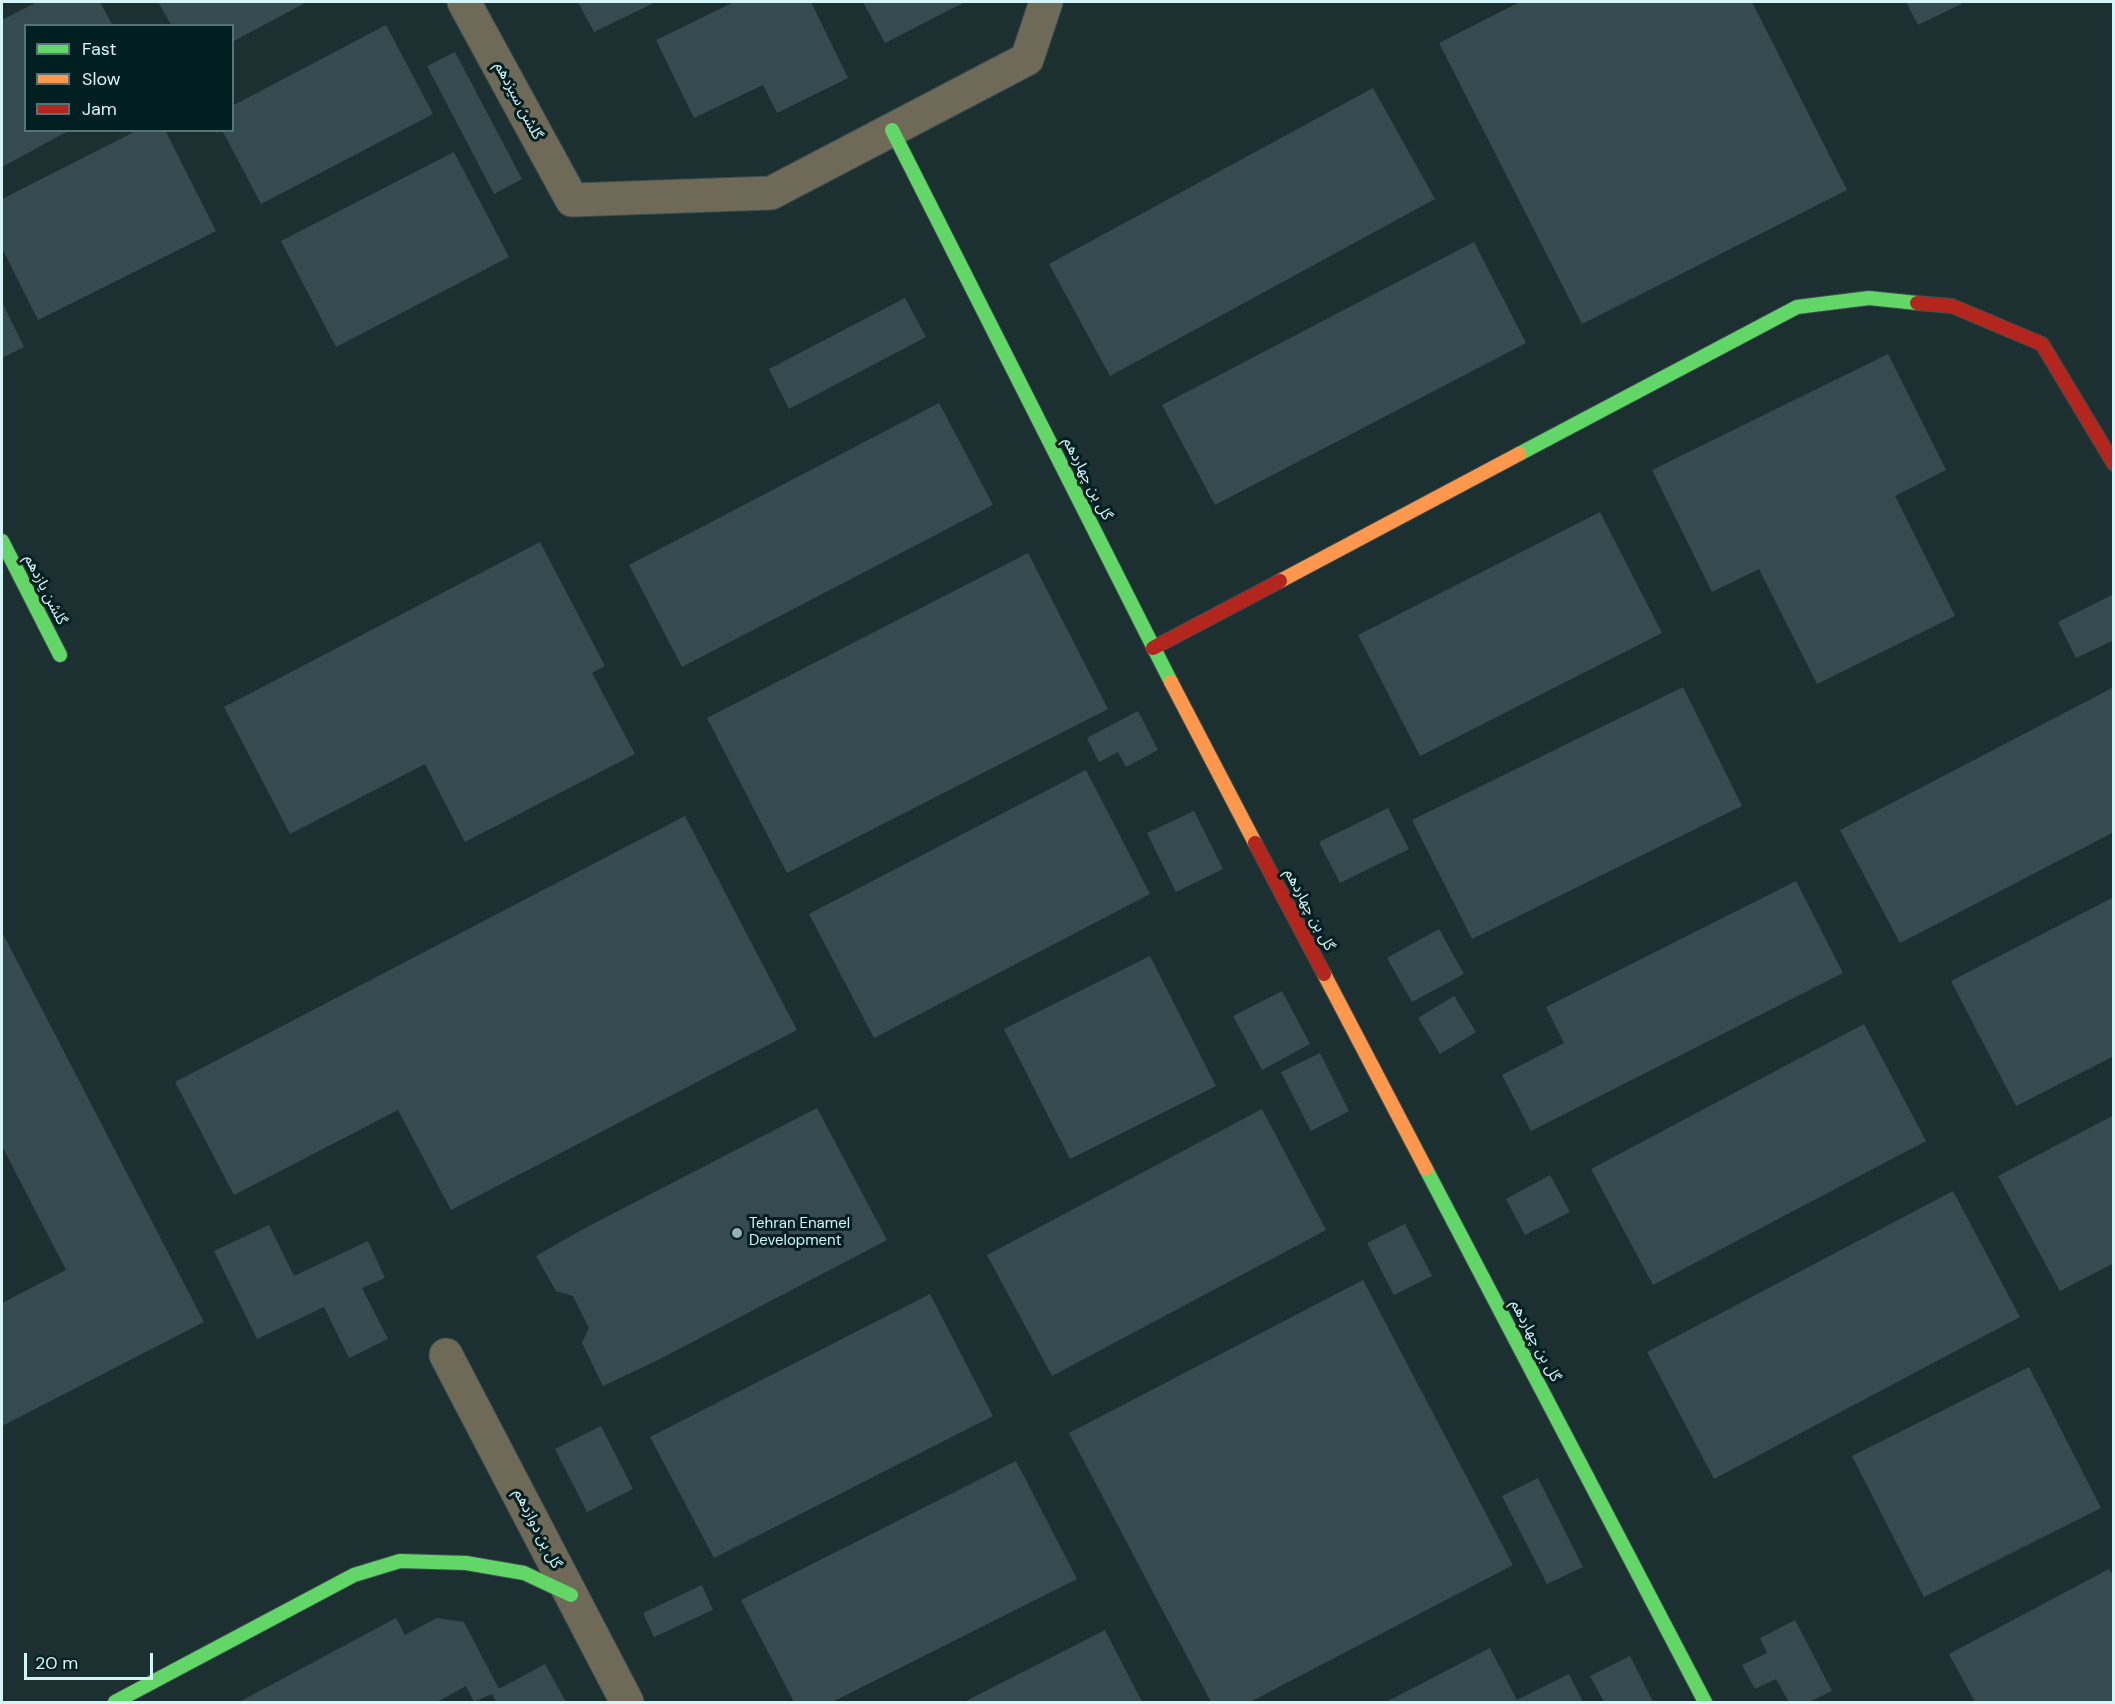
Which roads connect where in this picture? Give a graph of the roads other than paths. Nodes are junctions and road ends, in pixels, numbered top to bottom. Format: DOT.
graph roads {
  1 [pos="464,2"];
  2 [pos="1046,2"];
  3 [pos="892,130"];
  4 [pos="2114,464"];
  5 [pos="2,541"];
  6 [pos="1153,648"];
  7 [pos="60,655"];
  8 [pos="446,1355"];
  9 [pos="571,1595"];
  10 [pos="115,1702"];
  11 [pos="627,1702"];
  12 [pos="1705,1702"];
  1 -- 3 [label="street, گلشن سیزدهم"];
  2 -- 3 [label="street"];
  3 -- 6 [label="street, گل بن چهاردهم"];
  4 -- 6 [label="street"];
  5 -- 7 [label="street, گلشن یازدهم"];
  6 -- 12 [label="street, گل بن چهاردهم"];
  8 -- 9 [label="street, گل بن دوازدهم"];
  9 -- 10 [label="street"];
  9 -- 11 [label="street, گل بن دوازدهم"];
}
